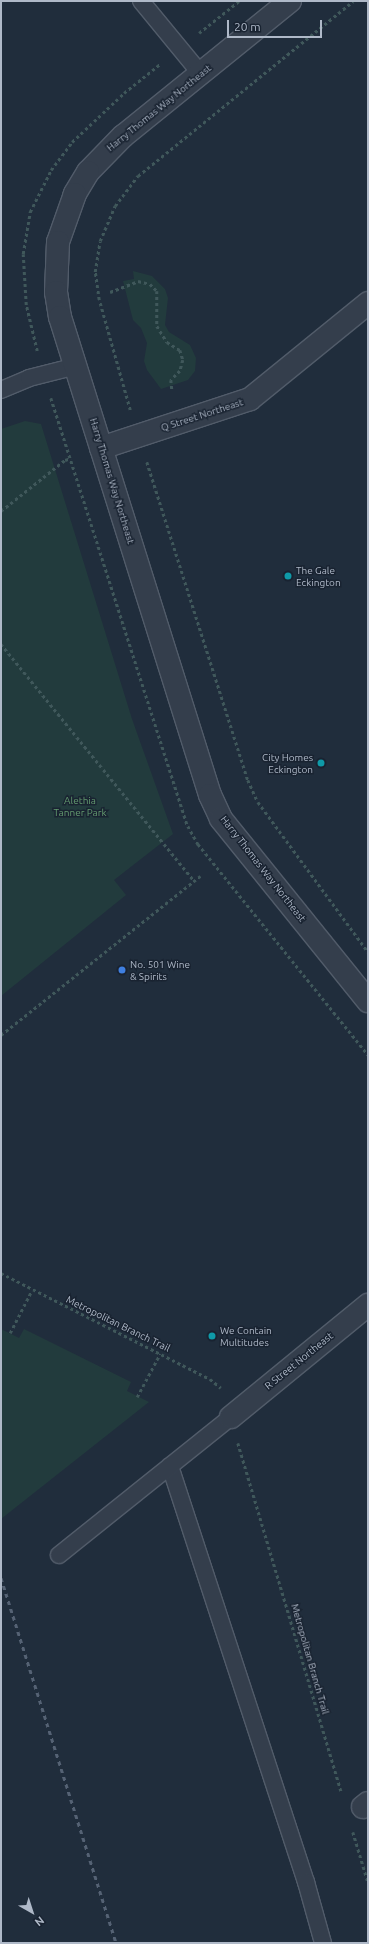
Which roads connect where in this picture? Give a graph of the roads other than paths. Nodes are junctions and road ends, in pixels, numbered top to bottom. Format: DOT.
graph roads {
  1 [pos="141,1"];
  2 [pos="290,1"];
  3 [pos="201,74"];
  4 [pos="368,303"];
  5 [pos="76,366"];
  6 [pos="1,390"];
  7 [pos="101,448"];
  8 [pos="368,1001"];
  9 [pos="368,1305"];
  10 [pos="231,1418"];
  11 [pos="170,1466"];
  12 [pos="59,1555"];
  13 [pos="323,1943"];
  1 -- 3 [label="lane"];
  2 -- 3 [label="street, Harry Thomas Way Northeast"];
  3 -- 5 [label="street, Harry Thomas Way Northeast"];
  4 -- 7 [label="street, Q Street Northeast"];
  5 -- 6 [label="lane"];
  5 -- 7 [label="street, Harry Thomas Way Northeast"];
  7 -- 8 [label="street, Harry Thomas Way Northeast"];
  9 -- 10 [label="street, R Street Northeast"];
  10 -- 11 [label="lane"];
  11 -- 12 [label="lane"];
  11 -- 13 [label="lane"];
}
